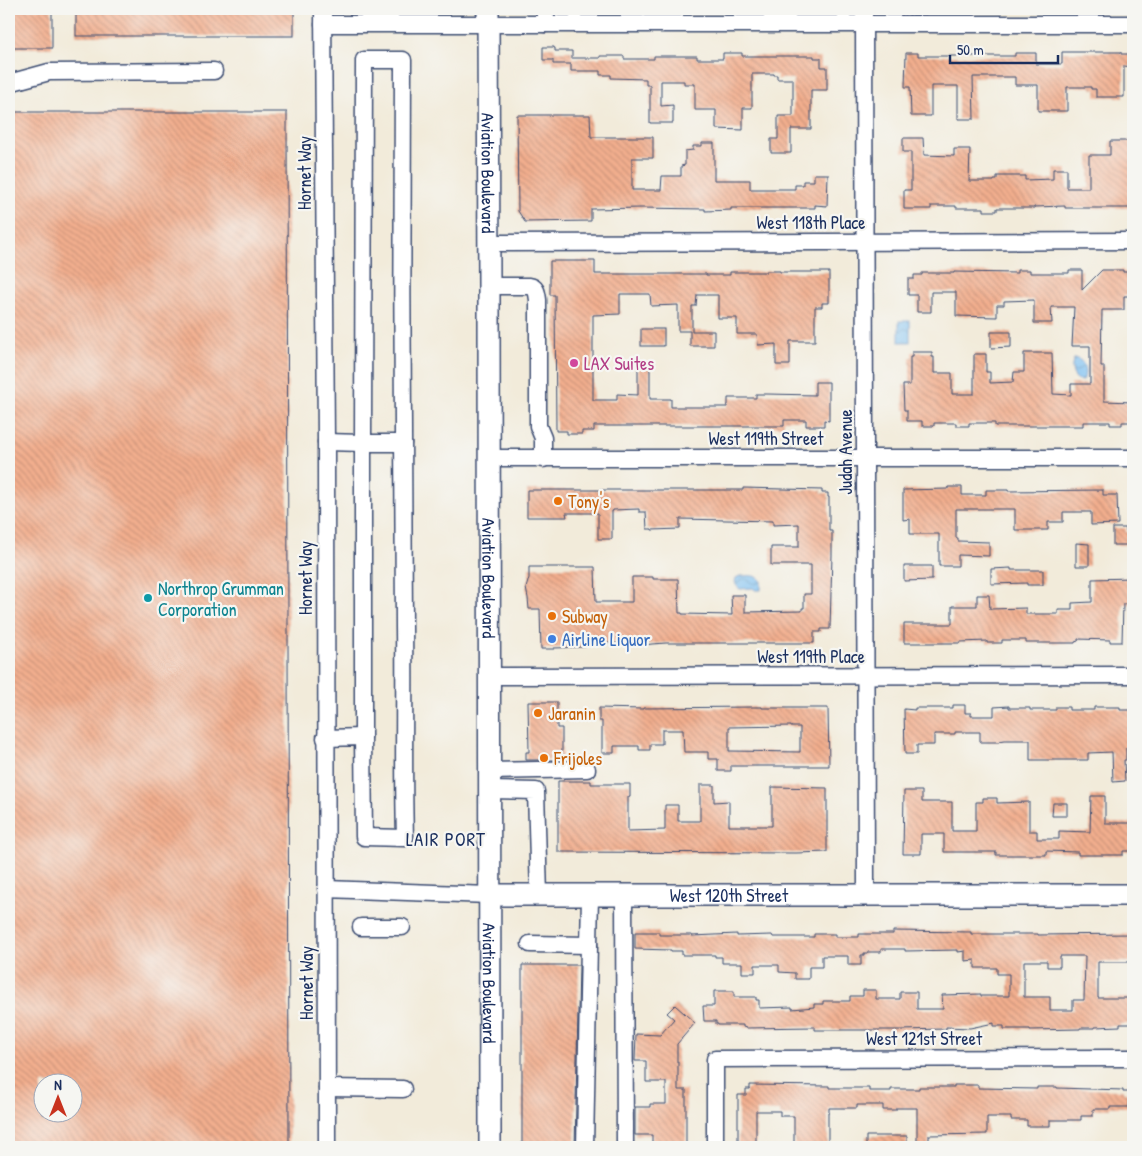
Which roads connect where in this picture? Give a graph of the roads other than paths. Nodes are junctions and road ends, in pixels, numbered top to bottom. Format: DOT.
graph roads {
  1 [pos="488,16"];
  2 [pos="545,16"];
  3 [pos="864,16"];
  4 [pos="323,17"];
  5 [pos="1133,24"];
  6 [pos="214,72"];
  7 [pos="9,83"];
  8 [pos="1133,241"];
  9 [pos="864,242"];
  10 [pos="489,243"];
  11 [pos="490,286"];
  12 [pos="326,442"];
  13 [pos="403,442"];
  14 [pos="363,443"];
  15 [pos="489,458"];
  16 [pos="865,458"];
  17 [pos="1133,458"];
  18 [pos="543,459"];
  19 [pos="1133,675"];
  20 [pos="489,676"];
  21 [pos="866,676"];
  22 [pos="325,738"];
  23 [pos="363,738"];
  24 [pos="587,769"];
  25 [pos="490,780"];
  26 [pos="326,889"];
  27 [pos="490,895"];
  28 [pos="590,895"];
  29 [pos="624,895"];
  30 [pos="866,895"];
  31 [pos="1133,895"];
  32 [pos="539,896"];
  33 [pos="361,926"];
  34 [pos="402,926"];
  35 [pos="530,944"];
  36 [pos="589,945"];
  37 [pos="1133,1058"];
  38 [pos="326,1088"];
  39 [pos="403,1089"];
  40 [pos="327,1147"];
  41 [pos="490,1147"];
  42 [pos="585,1147"];
  43 [pos="624,1147"];
  44 [pos="715,1147"];
  1 -- 2 [label="street"];
  1 -- 4 [label="street"];
  1 -- 10 [label="main road, Aviation Boulevard"];
  2 -- 3 [label="street"];
  3 -- 5 [label="street"];
  3 -- 9 [label="street, Judah Avenue"];
  4 -- 12 [label="street, Hornet Way"];
  6 -- 7 [label="street"];
  8 -- 9 [label="street, West 118th Place"];
  9 -- 10 [label="street, West 118th Place"];
  9 -- 16 [label="street, Judah Avenue"];
  10 -- 11 [label="main road, Aviation Boulevard"];
  11 -- 15 [label="main road, Aviation Boulevard"];
  11 -- 18 [label="street"];
  12 -- 14 [label="street"];
  12 -- 22 [label="street, Hornet Way"];
  13 -- 14 [label="street"];
  13 -- 14 [label="street"];
  13 -- 23 [label="street"];
  14 -- 23 [label="street"];
  15 -- 18 [label="street, West 119th Street"];
  15 -- 20 [label="main road, Aviation Boulevard"];
  16 -- 17 [label="street, West 119th Street"];
  16 -- 18 [label="street, West 119th Street"];
  16 -- 21 [label="street, Judah Avenue"];
  19 -- 21 [label="street, West 119th Place"];
  20 -- 21 [label="street, West 119th Place"];
  20 -- 25 [label="main road, Aviation Boulevard"];
  21 -- 30 [label="street, Judah Avenue"];
  22 -- 23 [label="street"];
  22 -- 26 [label="street, Hornet Way"];
  24 -- 25 [label="street"];
  25 -- 27 [label="main road, Aviation Boulevard"];
  25 -- 32 [label="street"];
  26 -- 27 [label="street, West 120th Street"];
  26 -- 38 [label="street, Hornet Way"];
  27 -- 32 [label="main road, West 120th Street"];
  27 -- 41 [label="main road, Aviation Boulevard"];
  28 -- 29 [label="main road, West 120th Street"];
  28 -- 32 [label="main road, West 120th Street"];
  28 -- 36 [label="street"];
  29 -- 30 [label="main road, West 120th Street"];
  29 -- 43 [label="street"];
  30 -- 31 [label="main road, West 120th Street"];
  33 -- 34 [label="street"];
  35 -- 36 [label="street"];
  36 -- 42 [label="street"];
  37 -- 44 [label="street, West 121st Street"];
  38 -- 39 [label="street"];
  38 -- 40 [label="street, Hornet Way"];
}
